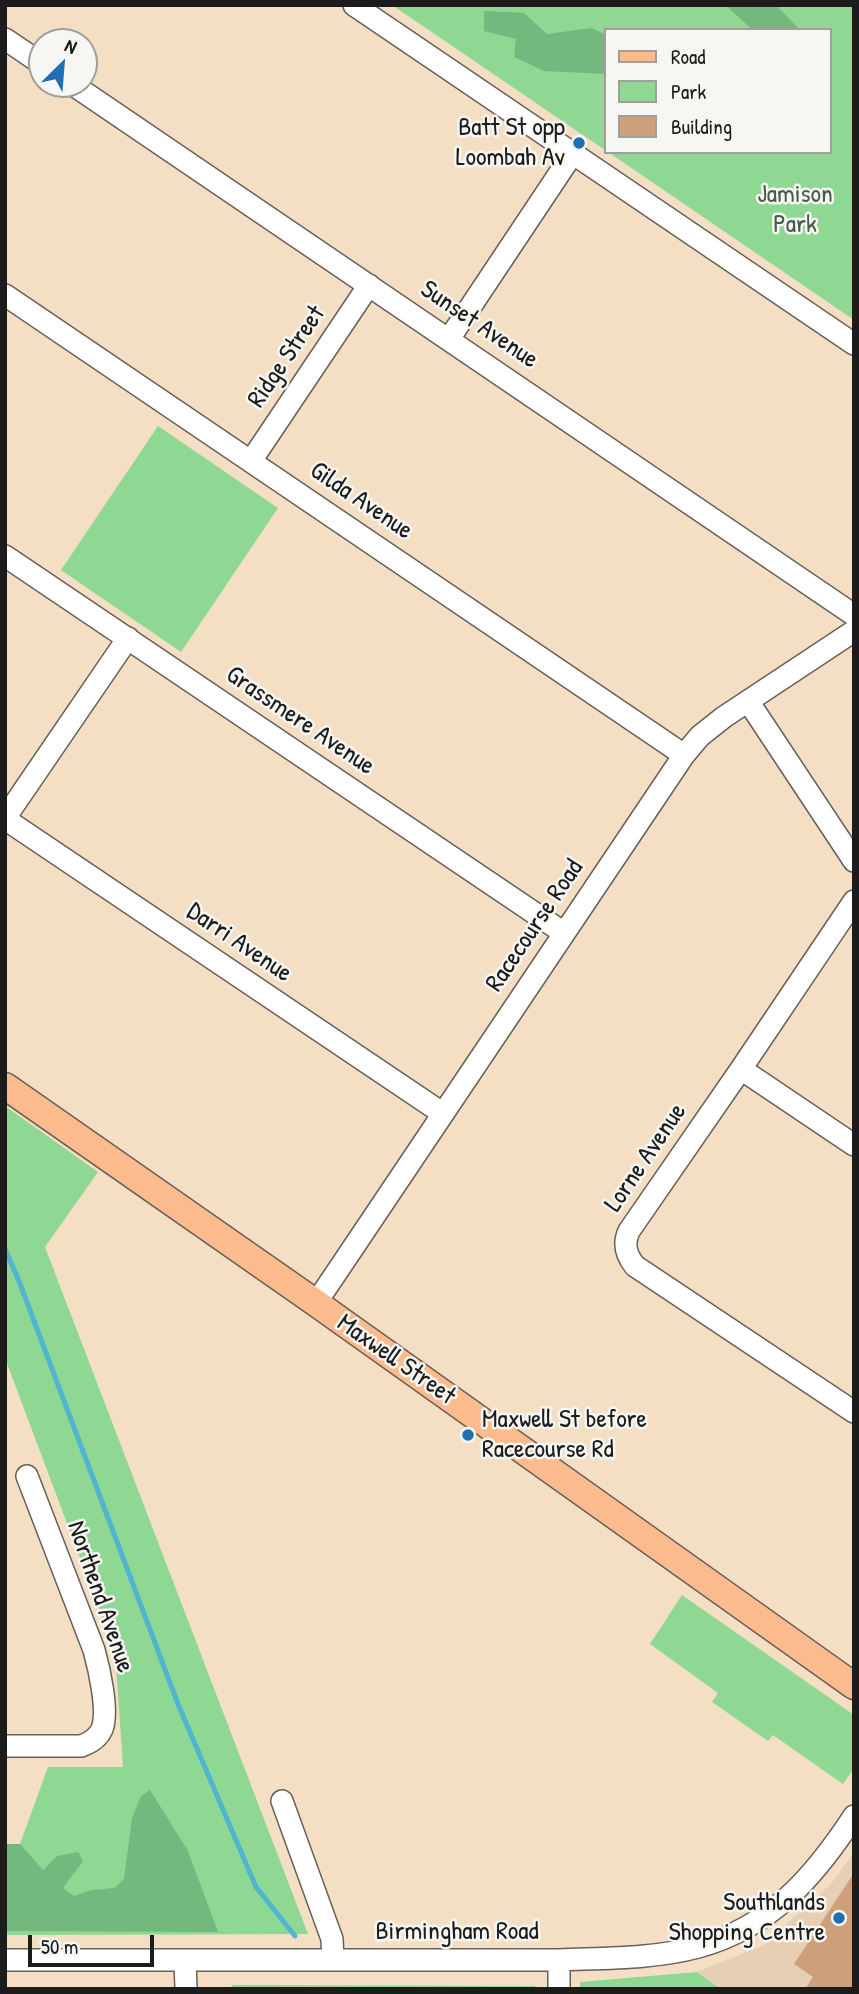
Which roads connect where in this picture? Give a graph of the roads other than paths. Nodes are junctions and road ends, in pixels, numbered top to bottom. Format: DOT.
graph roads {
  1 [pos="354,5"];
  2 [pos="5,39"];
  3 [pos="28,55"];
  4 [pos="93,98"];
  5 [pos="573,153"];
  6 [pos="369,285"];
  7 [pos="5,295"];
  8 [pos="449,339"];
  9 [pos="854,344"];
  10 [pos="251,461"];
  11 [pos="5,556"];
  12 [pos="854,615"];
  13 [pos="854,631"];
  14 [pos="128,638"];
  15 [pos="748,701"];
  16 [pos="684,755"];
  17 [pos="5,819"];
  18 [pos="854,861"];
  19 [pos="854,901"];
  20 [pos="564,933"];
  21 [pos="741,1069"];
  22 [pos="5,1086"];
  23 [pos="442,1113"];
  24 [pos="854,1145"];
  25 [pos="316,1303"];
  26 [pos="854,1412"];
  27 [pos="27,1475"];
  28 [pos="854,1686"];
  29 [pos="5,1746"];
  30 [pos="282,1801"];
  31 [pos="854,1816"];
  32 [pos="5,1960"];
  33 [pos="185,1960"];
  34 [pos="333,1960"];
  35 [pos="559,1960"];
  36 [pos="186,1989"];
  37 [pos="559,1989"];
  1 -- 5 [label="street"];
  2 -- 3 [label="street"];
  4 -- 6 [label="street, Sunset Avenue"];
  5 -- 8 [label="street"];
  5 -- 9 [label="street"];
  6 -- 8 [label="street, Sunset Avenue"];
  6 -- 10 [label="street, Ridge Street"];
  7 -- 10 [label="street, Gilda Avenue"];
  8 -- 12 [label="street, Sunset Avenue"];
  10 -- 16 [label="street, Gilda Avenue"];
  11 -- 14 [label="street, Grassmere Avenue"];
  13 -- 15 [label="street, Racecourse Road"];
  14 -- 17 [label="street"];
  14 -- 20 [label="street, Grassmere Avenue"];
  15 -- 16 [label="street, Racecourse Road"];
  15 -- 18 [label="street"];
  16 -- 20 [label="street, Racecourse Road"];
  17 -- 23 [label="street, Darri Avenue"];
  19 -- 21 [label="street, Lorne Avenue"];
  20 -- 23 [label="street, Racecourse Road"];
  21 -- 24 [label="street"];
  21 -- 26 [label="street, Lorne Avenue"];
  22 -- 25 [label="main road, Maxwell Street"];
  23 -- 25 [label="street, Racecourse Road"];
  25 -- 28 [label="main road, Maxwell Street"];
  27 -- 29 [label="street, Northend Avenue"];
  30 -- 34 [label="street"];
  31 -- 35 [label="street, Birmingham Road"];
  32 -- 33 [label="street, Birmingham Road"];
  33 -- 34 [label="street, Birmingham Road"];
  33 -- 36 [label="street"];
  34 -- 35 [label="street, Birmingham Road"];
  35 -- 37 [label="street"];
}
